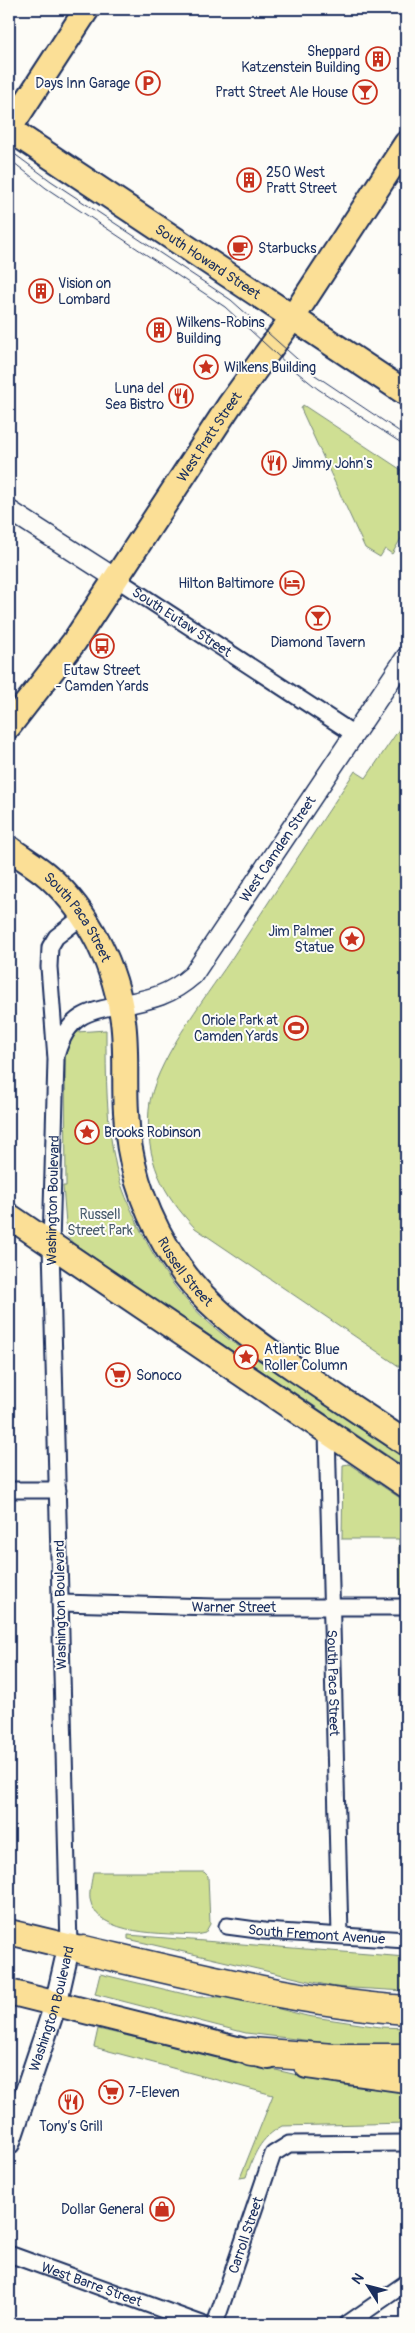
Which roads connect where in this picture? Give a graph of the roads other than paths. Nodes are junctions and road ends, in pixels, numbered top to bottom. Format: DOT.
graph roads {
  1 [pos="87,9"];
  2 [pos="9,129"];
  3 [pos="406,144"];
  4 [pos="293,317"];
  5 [pos="406,393"];
  6 [pos="9,510"];
  7 [pos="115,578"];
  8 [pos="406,657"];
  9 [pos="9,726"];
  10 [pos="354,734"];
  11 [pos="9,848"];
  12 [pos="83,916"];
  13 [pos="121,1005"];
  14 [pos="56,1059"];
  15 [pos="9,1216"];
  16 [pos="51,1246"];
  17 [pos="327,1432"];
  18 [pos="406,1443"];
  19 [pos="406,1485"];
  20 [pos="9,1490"];
  21 [pos="58,1490"];
  22 [pos="60,1603"];
  23 [pos="331,1606"];
  24 [pos="406,1607"];
  25 [pos="227,1926"];
  26 [pos="9,1932"];
  27 [pos="340,1935"];
  28 [pos="406,1940"];
  29 [pos="77,1948"];
  30 [pos="9,1992"];
  31 [pos="56,2003"];
  32 [pos="406,2010"];
  33 [pos="251,2052"];
  34 [pos="406,2058"];
  35 [pos="406,2080"];
  36 [pos="9,2143"];
  37 [pos="406,2143"];
  38 [pos="9,2254"];
  39 [pos="406,2283"];
  40 [pos="202,2324"];
  41 [pos="214,2324"];
  42 [pos="347,2324"];
  1 -- 2 [label="main road"];
  2 -- 4 [label="main road, South Howard Street"];
  3 -- 4 [label="main road, West Pratt Street"];
  4 -- 5 [label="main road, South Howard Street"];
  4 -- 7 [label="main road, West Pratt Street"];
  6 -- 7 [label="street, South Eutaw Street"];
  7 -- 9 [label="main road, West Pratt Street"];
  7 -- 10 [label="street, South Eutaw Street"];
  8 -- 10 [label="street, West Camden Street"];
  10 -- 13 [label="street, West Camden Street"];
  11 -- 12 [label="main road, South Paca Street"];
  12 -- 13 [label="main road, South Paca Street"];
  12 -- 14 [label="street, Washington Boulevard"];
  13 -- 14 [label="street, Washington Boulevard"];
  13 -- 18 [label="main road, Russell Street"];
  14 -- 16 [label="street, Washington Boulevard"];
  15 -- 16 [label="main road"];
  16 -- 17 [label="main road"];
  16 -- 21 [label="street, Washington Boulevard"];
  17 -- 19 [label="main road"];
  17 -- 23 [label="street, South Paca Street"];
  20 -- 21 [label="street"];
  21 -- 22 [label="street, Washington Boulevard"];
  22 -- 23 [label="street, Warner Street"];
  22 -- 29 [label="street, Washington Boulevard"];
  23 -- 24 [label="street, Warner Street"];
  23 -- 27 [label="street, South Paca Street"];
  25 -- 27 [label="street, South Fremont Avenue"];
  26 -- 29 [label="main road"];
  27 -- 28 [label="street, South Fremont Avenue"];
  29 -- 31 [label="main road, Washington Boulevard"];
  29 -- 32 [label="highway"];
  30 -- 31 [label="main road"];
  31 -- 33 [label="main road"];
  31 -- 36 [label="main road, Washington Boulevard"];
  33 -- 34 [label="highway"];
  33 -- 35 [label="main road"];
  37 -- 41 [label="street, Carroll Street"];
  38 -- 40 [label="street, West Barre Street"];
  39 -- 42 [label="street"];
}
